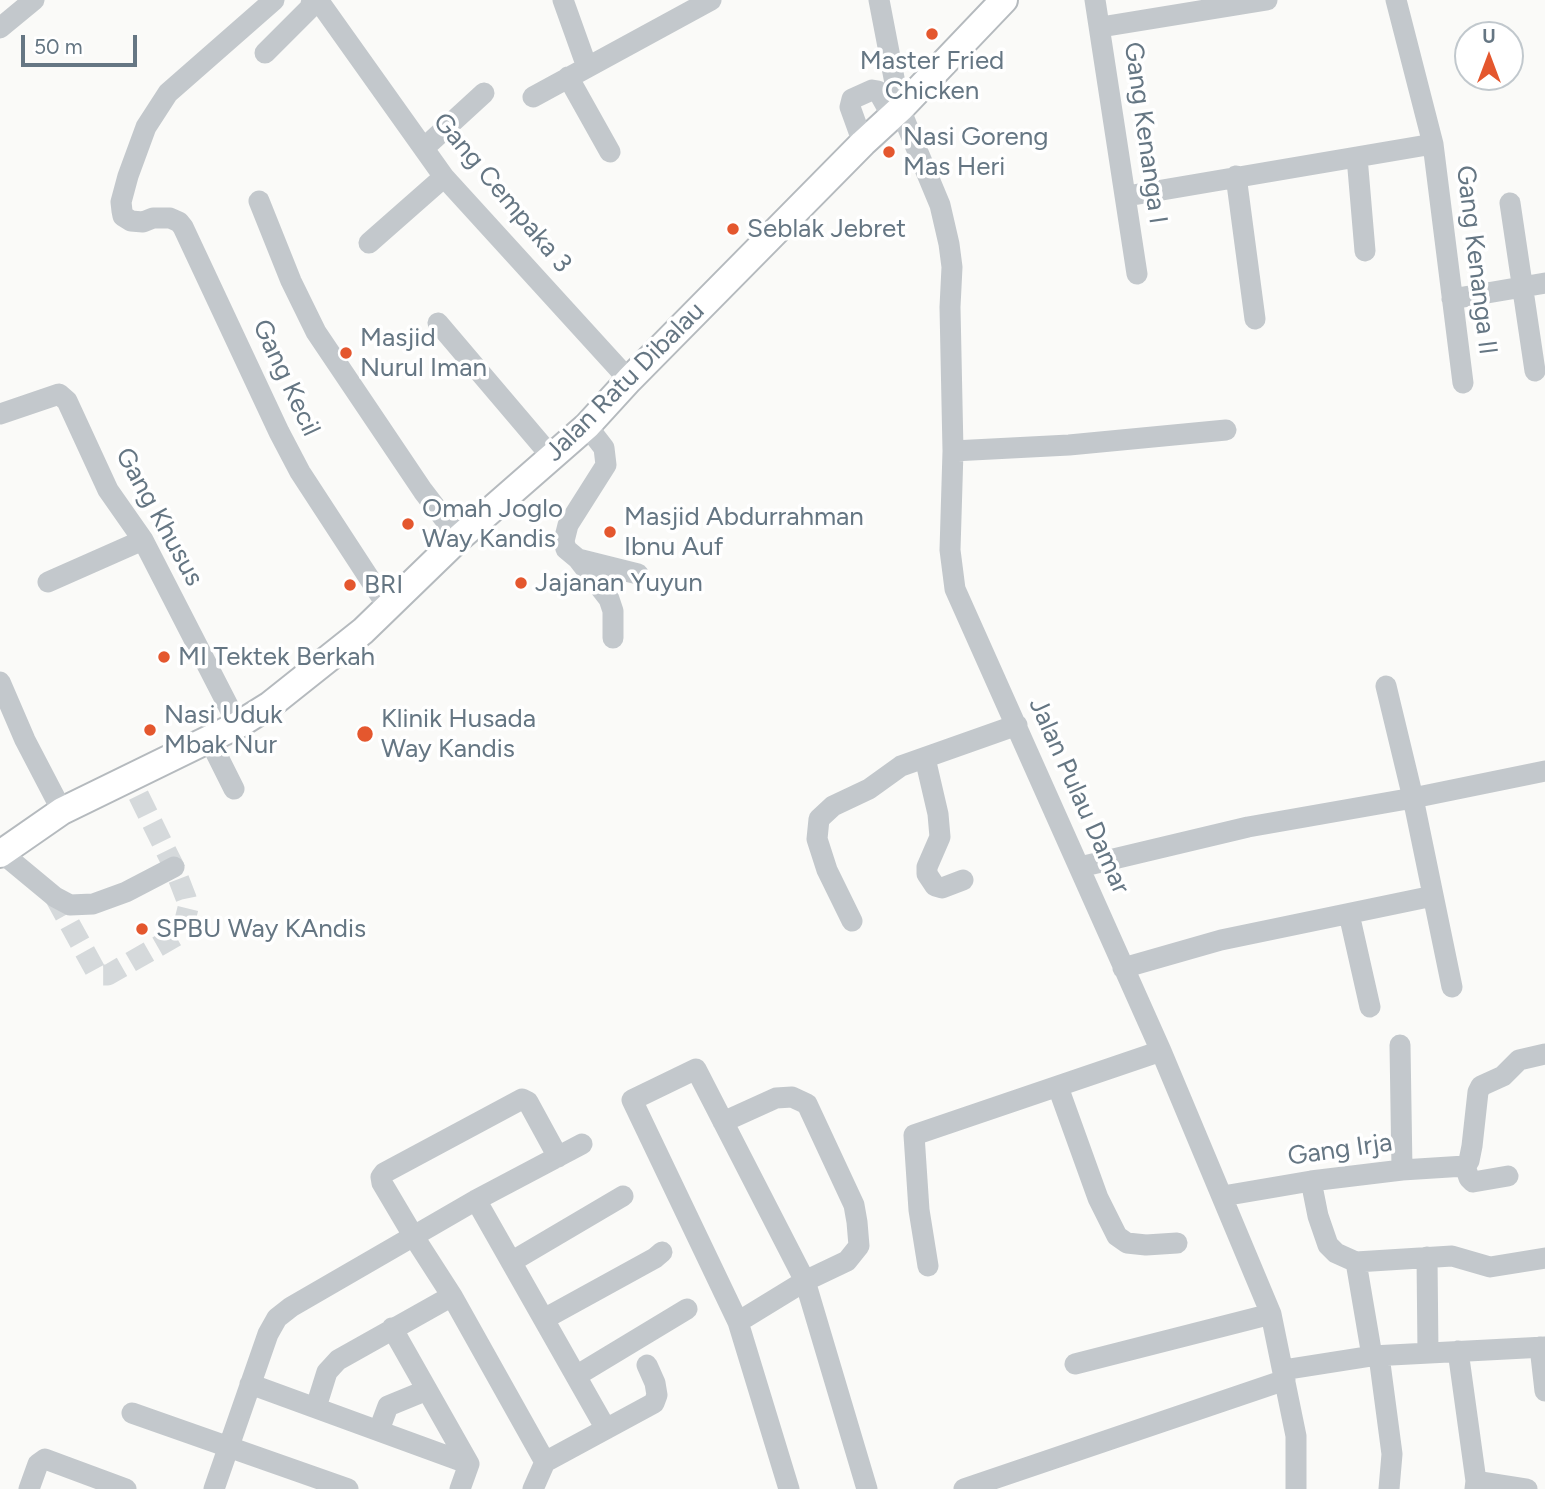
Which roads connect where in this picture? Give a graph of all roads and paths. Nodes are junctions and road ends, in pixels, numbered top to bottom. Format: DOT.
graph roads {
  1 [pos="34,0"];
  2 [pos="274,0"];
  3 [pos="312,0"];
  4 [pos="318,0"];
  5 [pos="563,0"];
  6 [pos="711,0"];
  7 [pos="879,0"];
  8 [pos="1004,0"];
  9 [pos="1095,0"];
  10 [pos="1267,0"];
  11 [pos="1396,0"];
  12 [pos="682,6"];
  13 [pos="1101,27"];
  14 [pos="0,28"];
  15 [pos="265,53"];
  16 [pos="577,72"];
  17 [pos="484,93"];
  18 [pos="533,97"];
  19 [pos="896,112"];
  20 [pos="863,142"];
  21 [pos="1433,144"];
  22 [pos="424,148"];
  23 [pos="610,152"];
  24 [pos="1357,157"];
  25 [pos="1236,176"];
  26 [pos="444,177"];
  27 [pos="1127,196"];
  28 [pos="259,201"];
  29 [pos="1510,203"];
  30 [pos="369,243"];
  31 [pos="1365,251"];
  32 [pos="1138,274"];
  33 [pos="1545,283"];
  34 [pos="1524,286"];
  35 [pos="1452,299"];
  36 [pos="1255,319"];
  37 [pos="438,323"];
  38 [pos="1535,371"];
  39 [pos="629,380"];
  40 [pos="1463,383"];
  41 [pos="0,414"];
  42 [pos="587,426"];
  43 [pos="1226,429"];
  44 [pos="953,451"];
  45 [pos="551,456"];
  46 [pos="459,538"];
  47 [pos="143,540"];
  48 [pos="578,559"];
  49 [pos="638,574"];
  50 [pos="48,582"];
  51 [pos="388,607"];
  52 [pos="613,639"];
  53 [pos="0,682"];
  54 [pos="1386,686"];
  55 [pos="238,725"];
  56 [pos="1017,725"];
  57 [pos="209,739"];
  58 [pos="925,758"];
  59 [pos="1545,771"];
  60 [pos="234,789"];
  61 [pos="1413,798"];
  62 [pos="62,811"];
  63 [pos="1,854"];
  64 [pos="174,867"];
  65 [pos="1080,867"];
  66 [pos="963,880"];
  67 [pos="1433,896"];
  68 [pos="1349,915"];
  69 [pos="852,921"];
  70 [pos="1123,968"];
  71 [pos="1451,987"];
  72 [pos="1370,1007"];
  73 [pos="1400,1045"];
  74 [pos="1161,1051"];
  75 [pos="1545,1054"];
  76 [pos="1058,1087"];
  77 [pos="723,1122"];
  78 [pos="582,1144"];
  79 [pos="558,1157"];
  80 [pos="1465,1166"];
  81 [pos="1402,1170"];
  82 [pos="1508,1176"];
  83 [pos="1311,1181"];
  84 [pos="623,1196"];
  85 [pos="1223,1196"];
  86 [pos="476,1200"];
  87 [pos="414,1237"];
  88 [pos="1177,1243"];
  89 [pos="662,1252"];
  90 [pos="1427,1257"];
  91 [pos="1545,1258"];
  92 [pos="511,1262"];
  93 [pos="1356,1262"];
  94 [pos="928,1266"];
  95 [pos="805,1280"];
  96 [pos="452,1296"];
  97 [pos="687,1309"];
  98 [pos="1270,1314"];
  99 [pos="544,1319"];
  100 [pos="738,1322"];
  101 [pos="392,1328"];
  102 [pos="1543,1347"];
  103 [pos="1458,1351"];
  104 [pos="1428,1353"];
  105 [pos="1376,1356"];
  106 [pos="1075,1364"];
  107 [pos="647,1365"];
  108 [pos="1284,1375"];
  109 [pos="576,1376"];
  110 [pos="250,1384"];
  111 [pos="427,1390"];
  112 [pos="1545,1391"];
  113 [pos="316,1407"];
  114 [pos="132,1413"];
  115 [pos="606,1429"];
  116 [pos="379,1430"];
  117 [pos="228,1447"];
  118 [pos="545,1462"];
  119 [pos="469,1464"];
  120 [pos="1476,1485"];
  121 [pos="120,1488"];
  122 [pos="29,1489"];
  123 [pos="214,1489"];
  124 [pos="348,1489"];
  125 [pos="460,1489"];
  126 [pos="533,1489"];
  127 [pos="789,1489"];
  128 [pos="867,1489"];
  129 [pos="964,1489"];
  130 [pos="1297,1489"];
  131 [pos="1389,1489"];
  132 [pos="1527,1489"];
  1 -- 14 [label="street"];
  2 -- 51 [label="street, Gang Kecil"];
  3 -- 15 [label="street"];
  4 -- 22 [label="street, Gang Cempaka 3"];
  5 -- 16 [label="street"];
  6 -- 12 [label="street"];
  7 -- 19 [label="street"];
  8 -- 19 [label="main road, Jalan Ratu Dibalau"];
  9 -- 13 [label="street, Gang Kenanga I"];
  10 -- 13 [label="street"];
  11 -- 21 [label="street, Gang Kenanga II"];
  12 -- 16 [label="street"];
  13 -- 27 [label="street, Gang Kenanga I"];
  16 -- 18 [label="street"];
  16 -- 23 [label="street"];
  17 -- 22 [label="street"];
  19 -- 20 [label="main road, Jalan Ratu Dibalau"];
  19 -- 20 [label="street"];
  19 -- 44 [label="street, Jalan Pulau Damar"];
  20 -- 39 [label="main road, Jalan Ratu Dibalau"];
  21 -- 24 [label="street, Gang Kenanga II"];
  21 -- 35 [label="street, Gang Kenanga II"];
  22 -- 26 [label="street, Gang Cempaka 3"];
  24 -- 25 [label="street, Gang Kenanga II"];
  24 -- 31 [label="street"];
  25 -- 27 [label="street, Gang Kenanga II"];
  25 -- 36 [label="street"];
  26 -- 30 [label="street"];
  26 -- 39 [label="street, Gang Cempaka 3"];
  27 -- 32 [label="street, Gang Kenanga I"];
  28 -- 46 [label="street"];
  29 -- 34 [label="street, Gang Kenanga II"];
  33 -- 34 [label="street"];
  34 -- 35 [label="street"];
  34 -- 38 [label="street, Gang Kenanga II"];
  35 -- 40 [label="street, Gang Kenanga II"];
  37 -- 45 [label="street"];
  39 -- 42 [label="main road, Jalan Ratu Dibalau"];
  41 -- 47 [label="street, Gang Khusus"];
  42 -- 45 [label="main road, Jalan Ratu Dibalau"];
  42 -- 48 [label="street"];
  43 -- 44 [label="street"];
  44 -- 56 [label="street, Jalan Pulau Damar"];
  45 -- 46 [label="main road, Jalan Ratu Dibalau"];
  46 -- 51 [label="main road, Jalan Ratu Dibalau"];
  47 -- 50 [label="street"];
  47 -- 55 [label="street, Gang Khusus"];
  48 -- 49 [label="street"];
  48 -- 52 [label="street"];
  51 -- 55 [label="main road, Jalan Ratu Dibalau"];
  53 -- 62 [label="street"];
  54 -- 61 [label="street"];
  55 -- 57 [label="main road, Jalan Ratu Dibalau"];
  56 -- 58 [label="street"];
  56 -- 65 [label="street, Jalan Pulau Damar"];
  57 -- 60 [label="street"];
  57 -- 62 [label="main road, Jalan Ratu Dibalau"];
  58 -- 66 [label="street"];
  58 -- 69 [label="street"];
  59 -- 61 [label="street"];
  61 -- 65 [label="street"];
  61 -- 67 [label="street"];
  62 -- 63 [label="main road, Jalan Ratu Dibalau"];
  63 -- 64 [label="street"];
  65 -- 70 [label="street, Jalan Pulau Damar"];
  67 -- 68 [label="street"];
  67 -- 71 [label="street"];
  68 -- 70 [label="street"];
  68 -- 72 [label="street"];
  70 -- 74 [label="street, Jalan Pulau Damar"];
  73 -- 81 [label="street"];
  74 -- 76 [label="street"];
  74 -- 85 [label="street, Jalan Pulau Damar"];
  75 -- 80 [label="street"];
  76 -- 88 [label="street"];
  76 -- 94 [label="street"];
  77 -- 95 [label="street"];
  77 -- 95 [label="street"];
  77 -- 100 [label="street"];
  78 -- 79 [label="street"];
  79 -- 86 [label="street"];
  79 -- 87 [label="street"];
  80 -- 81 [label="street, Gang Irja"];
  80 -- 82 [label="street"];
  81 -- 83 [label="street, Gang Irja"];
  83 -- 85 [label="street, Gang Irja"];
  83 -- 93 [label="street"];
  84 -- 92 [label="street"];
  85 -- 98 [label="street, Jalan Pulau Damar"];
  86 -- 87 [label="street"];
  86 -- 92 [label="street"];
  87 -- 96 [label="street"];
  87 -- 110 [label="street"];
  89 -- 99 [label="street"];
  90 -- 91 [label="street"];
  90 -- 93 [label="street"];
  90 -- 104 [label="street"];
  92 -- 99 [label="street"];
  93 -- 105 [label="street"];
  95 -- 100 [label="street"];
  95 -- 128 [label="street"];
  96 -- 101 [label="street"];
  96 -- 118 [label="street"];
  97 -- 109 [label="street"];
  98 -- 106 [label="street"];
  98 -- 108 [label="street, Jalan Pulau Damar"];
  99 -- 109 [label="street"];
  100 -- 127 [label="street"];
  101 -- 111 [label="street"];
  101 -- 113 [label="street"];
  102 -- 103 [label="street"];
  102 -- 112 [label="street"];
  103 -- 104 [label="street"];
  103 -- 120 [label="street"];
  104 -- 105 [label="street"];
  105 -- 108 [label="street"];
  105 -- 131 [label="street"];
  107 -- 115 [label="street"];
  108 -- 129 [label="street"];
  108 -- 130 [label="street, Jalan Pulau Damar"];
  109 -- 115 [label="street"];
  110 -- 113 [label="street"];
  110 -- 117 [label="street"];
  111 -- 116 [label="street"];
  111 -- 119 [label="street"];
  113 -- 116 [label="street"];
  114 -- 117 [label="street"];
  115 -- 118 [label="street"];
  116 -- 119 [label="street"];
  117 -- 123 [label="street"];
  117 -- 124 [label="street"];
  118 -- 126 [label="street"];
  119 -- 125 [label="street"];
  120 -- 132 [label="street"];
  121 -- 122 [label="street"];
}
